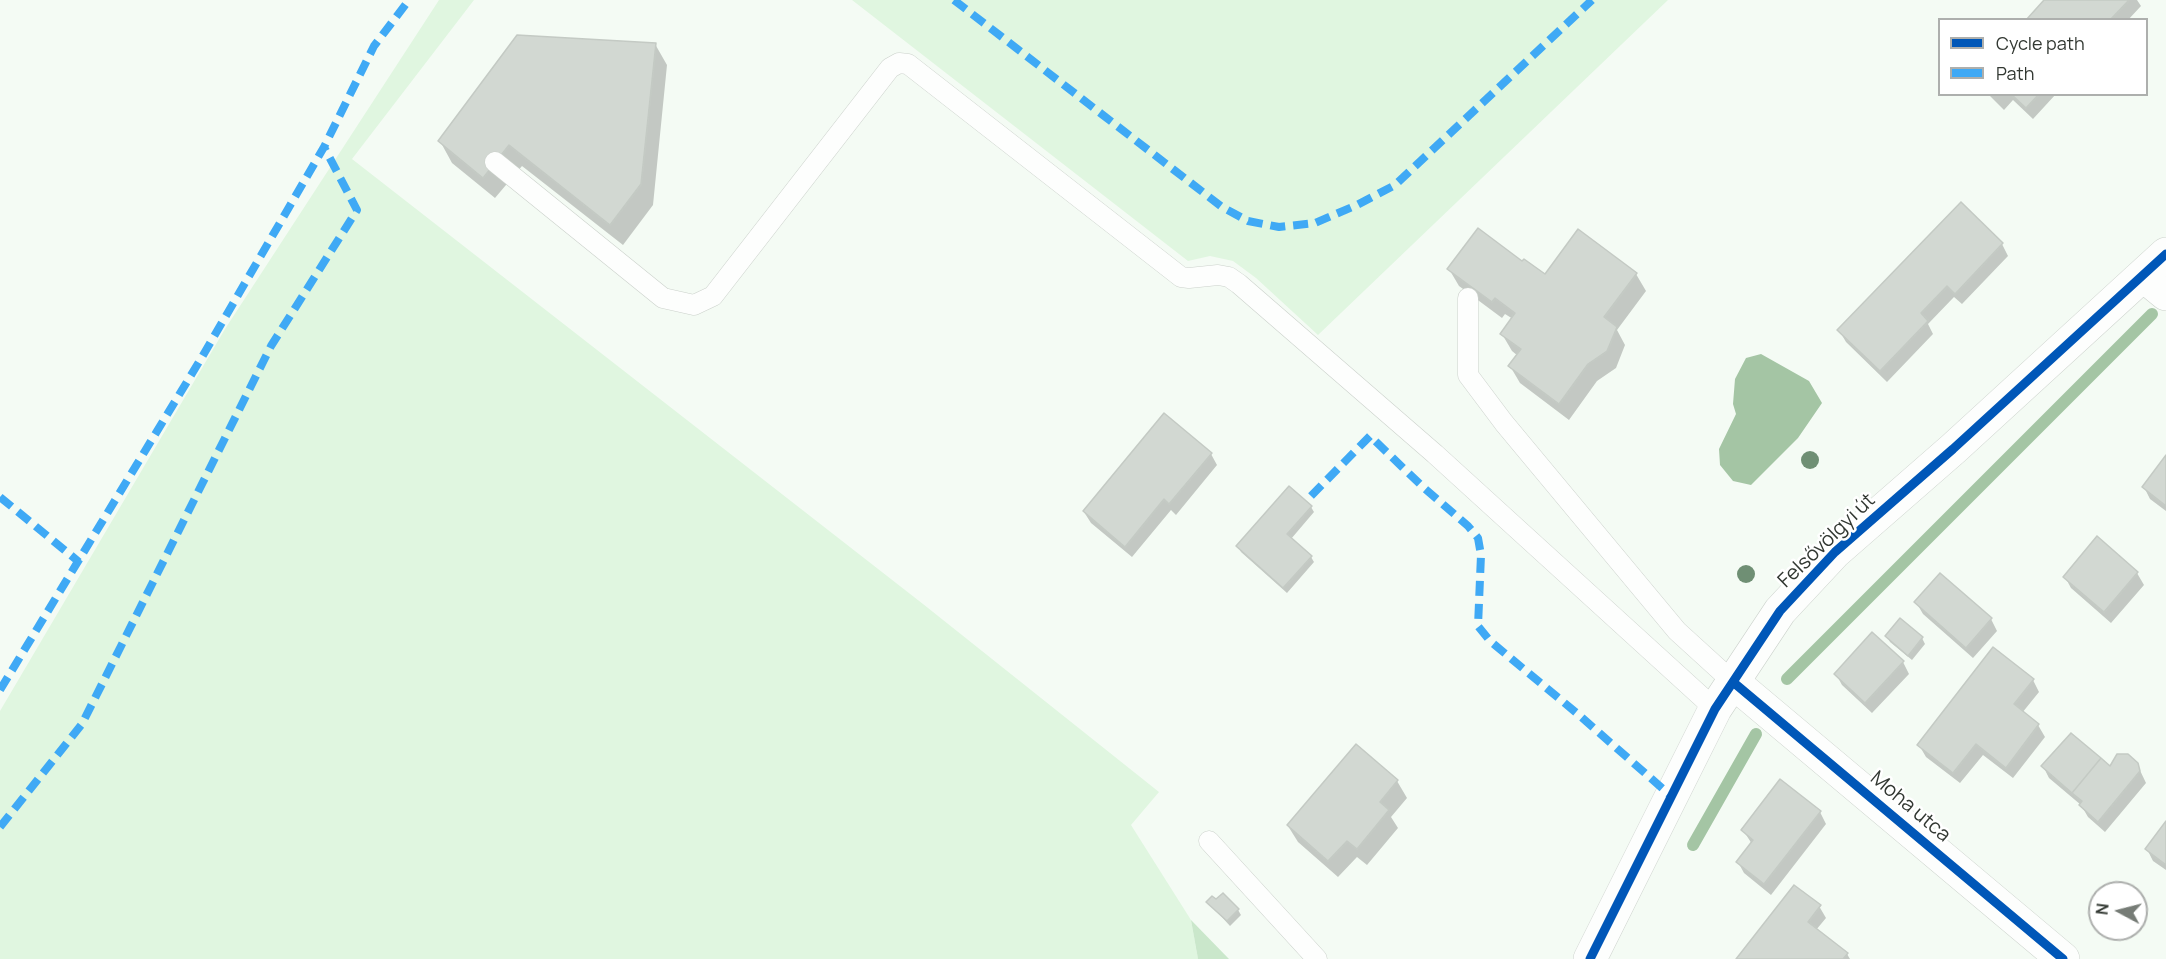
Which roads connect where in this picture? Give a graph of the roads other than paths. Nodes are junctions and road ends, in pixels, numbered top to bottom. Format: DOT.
graph roads {
  1 [pos="495,162"];
  2 [pos="2159,275"];
  3 [pos="1468,298"];
  4 [pos="1733,682"];
  5 [pos="1715,709"];
  6 [pos="1209,841"];
  7 [pos="1317,959"];
  8 [pos="1590,959"];
  9 [pos="2063,959"];
  1 -- 5 [label="lane"];
  2 -- 4 [label="street, Felsővölgyi út"];
  3 -- 4 [label="lane"];
  4 -- 5 [label="street, Felsővölgyi út"];
  4 -- 9 [label="street, Moha utca"];
  5 -- 8 [label="street, Felsővölgyi út"];
  6 -- 7 [label="lane"];
}
